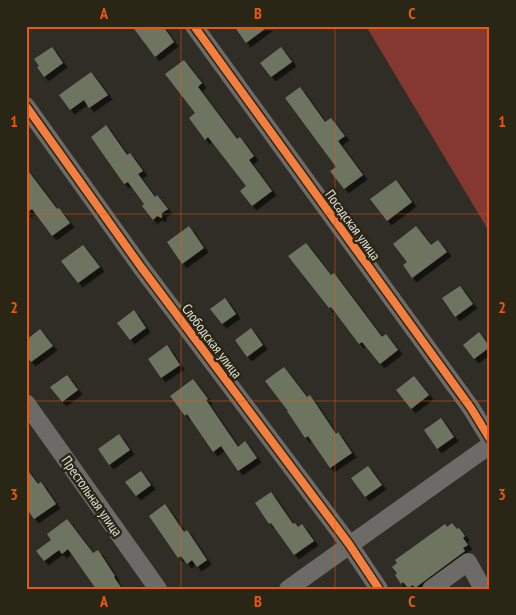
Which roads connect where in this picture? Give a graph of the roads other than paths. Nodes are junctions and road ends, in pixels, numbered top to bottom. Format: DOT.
graph roads {
  1 [pos="194,26"];
  2 [pos="26,106"];
  3 [pos="26,403"];
  4 [pos="490,439"];
  5 [pos="490,445"];
  6 [pos="349,544"];
  7 [pos="158,589"];
  8 [pos="288,589"];
  9 [pos="379,589"];
  10 [pos="431,589"];
  11 [pos="484,589"];
  1 -- 4 [label="street, Посадская улица"];
  2 -- 6 [label="street, Слободская улица"];
  3 -- 7 [label="street, Престольная улица"];
  5 -- 6 [label="street"];
  6 -- 8 [label="street"];
  6 -- 9 [label="street, Слободская улица"];
  10 -- 11 [label="street"];
}
